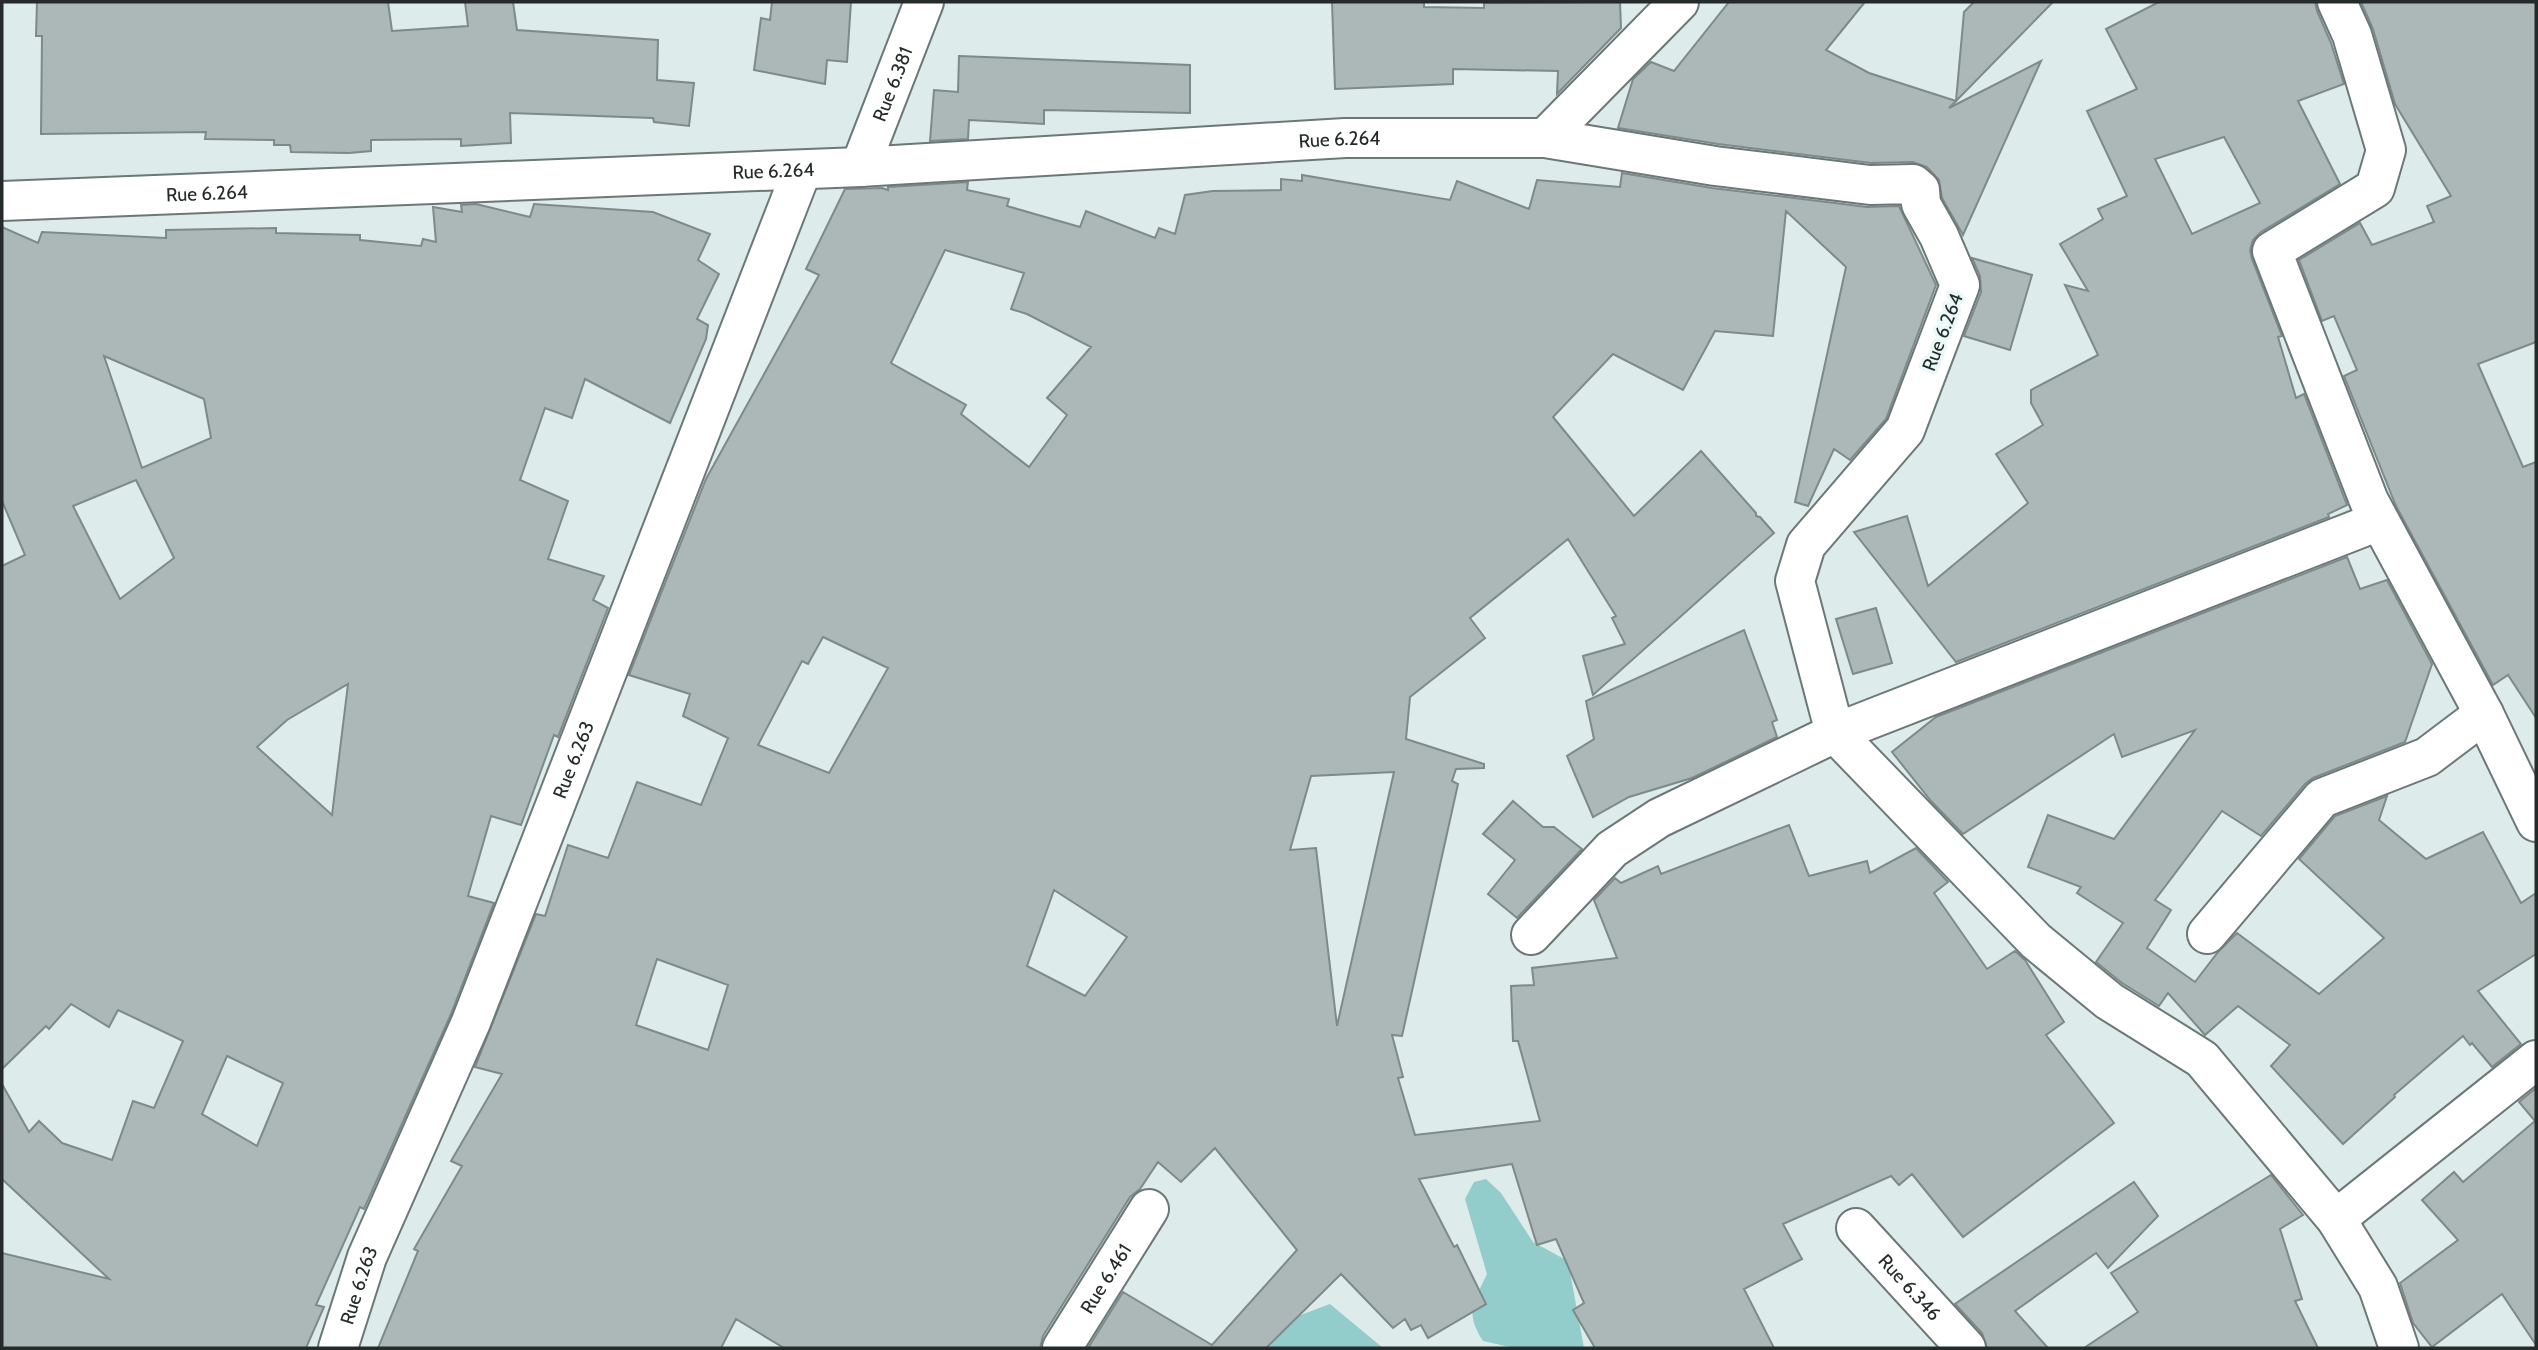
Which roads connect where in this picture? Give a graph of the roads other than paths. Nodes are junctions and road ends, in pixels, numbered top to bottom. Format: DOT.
graph roads {
  1 [pos="924,2"];
  2 [pos="1679,2"];
  3 [pos="2337,2"];
  4 [pos="1545,138"];
  5 [pos="860,167"];
  6 [pos="802,170"];
  7 [pos="2,201"];
  8 [pos="2379,521"];
  9 [pos="2484,714"];
  10 [pos="1835,733"];
  11 [pos="2536,822"];
  12 [pos="2207,934"];
  13 [pos="1531,935"];
  14 [pos="2536,1060"];
  15 [pos="1149,1209"];
  16 [pos="2336,1219"];
  17 [pos="1856,1228"];
  18 [pos="338,1348"];
  19 [pos="1062,1348"];
  20 [pos="1966,1348"];
  21 [pos="2399,1348"];
  1 -- 5 [label="street, Rue 6.381"];
  2 -- 4 [label="street"];
  3 -- 8 [label="street"];
  4 -- 5 [label="street, Rue 6.264"];
  4 -- 10 [label="street, Rue 6.264"];
  5 -- 6 [label="street, Rue 6.264"];
  6 -- 7 [label="street, Rue 6.264"];
  6 -- 18 [label="street, Rue 6.263"];
  8 -- 9 [label="street"];
  8 -- 10 [label="street"];
  9 -- 11 [label="street"];
  9 -- 12 [label="street"];
  10 -- 13 [label="street"];
  10 -- 16 [label="street"];
  14 -- 16 [label="street"];
  15 -- 19 [label="street, Rue 6.461"];
  16 -- 21 [label="street"];
  17 -- 20 [label="street, Rue 6.346"];
}
